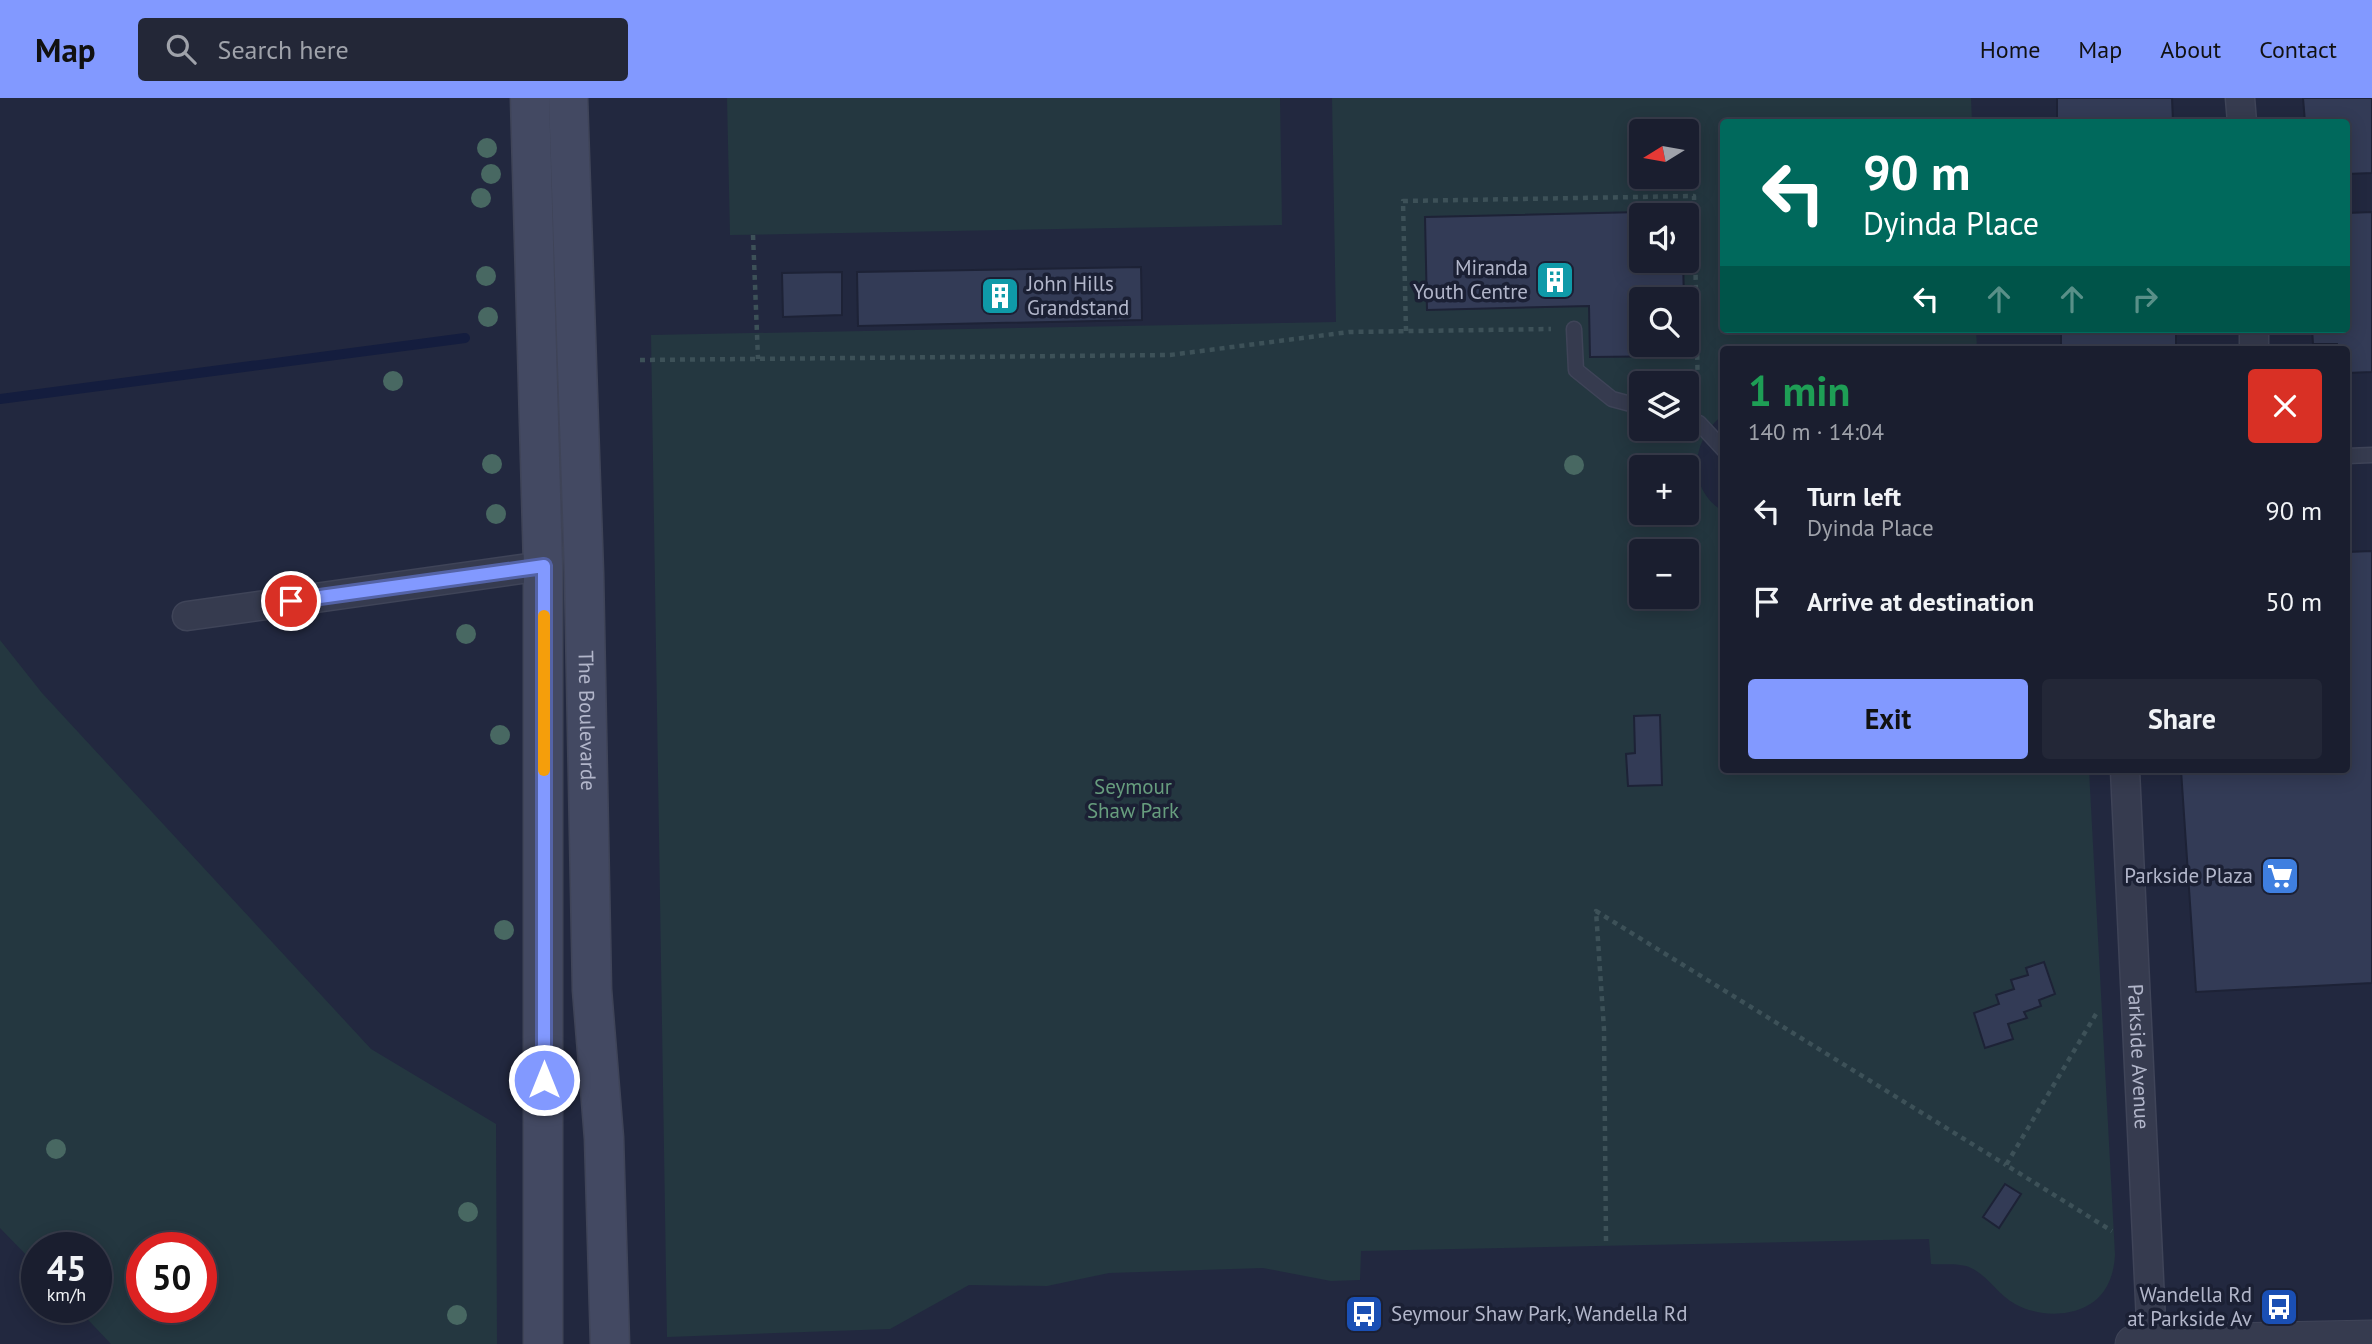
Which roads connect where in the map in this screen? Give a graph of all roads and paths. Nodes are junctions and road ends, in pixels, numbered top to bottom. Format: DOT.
graph roads {
  1 [pos="530,98"];
  2 [pos="568,98"];
  3 [pos="2240,98"];
  4 [pos="2242,119"];
  5 [pos="753,235"];
  6 [pos="1574,328"];
  7 [pos="1406,331"];
  8 [pos="758,359"];
  9 [pos="640,360"];
  10 [pos="1693,371"];
  11 [pos="1629,404"];
  12 [pos="1699,427"];
  13 [pos="1720,446"];
  14 [pos="2350,456"];
  15 [pos="2372,456"];
  16 [pos="544,566"];
  17 [pos="187,616"];
  18 [pos="2125,773"];
  19 [pos="2096,1014"];
  20 [pos="2006,1165"];
  21 [pos="2112,1231"];
  22 [pos="1606,1241"];
  23 [pos="2372,1339"];
  24 [pos="2152,1343"];
  25 [pos="543,1344"];
  26 [pos="610,1344"];
  27 [pos="2134,1344"];
  1 -- 16 [label="main road, The Boulevarde"];
  2 -- 26 [label="main road, The Boulevarde"];
  3 -- 4 [label="street"];
  5 -- 8 [label="path"];
  6 -- 7 [label="path"];
  6 -- 11 [label="lane"];
  7 -- 8 [label="path"];
  7 -- 10 [label="path"];
  8 -- 9 [label="path"];
  12 -- 13 [label="lane"];
  14 -- 15 [label="lane"];
  16 -- 17 [label="street"];
  16 -- 25 [label="main road, The Boulevarde"];
  18 -- 24 [label="street, Parkside Avenue"];
  19 -- 20 [label="path"];
  20 -- 21 [label="path"];
  20 -- 22 [label="path"];
  23 -- 24 [label="street"];
  24 -- 27 [label="street"];
}
